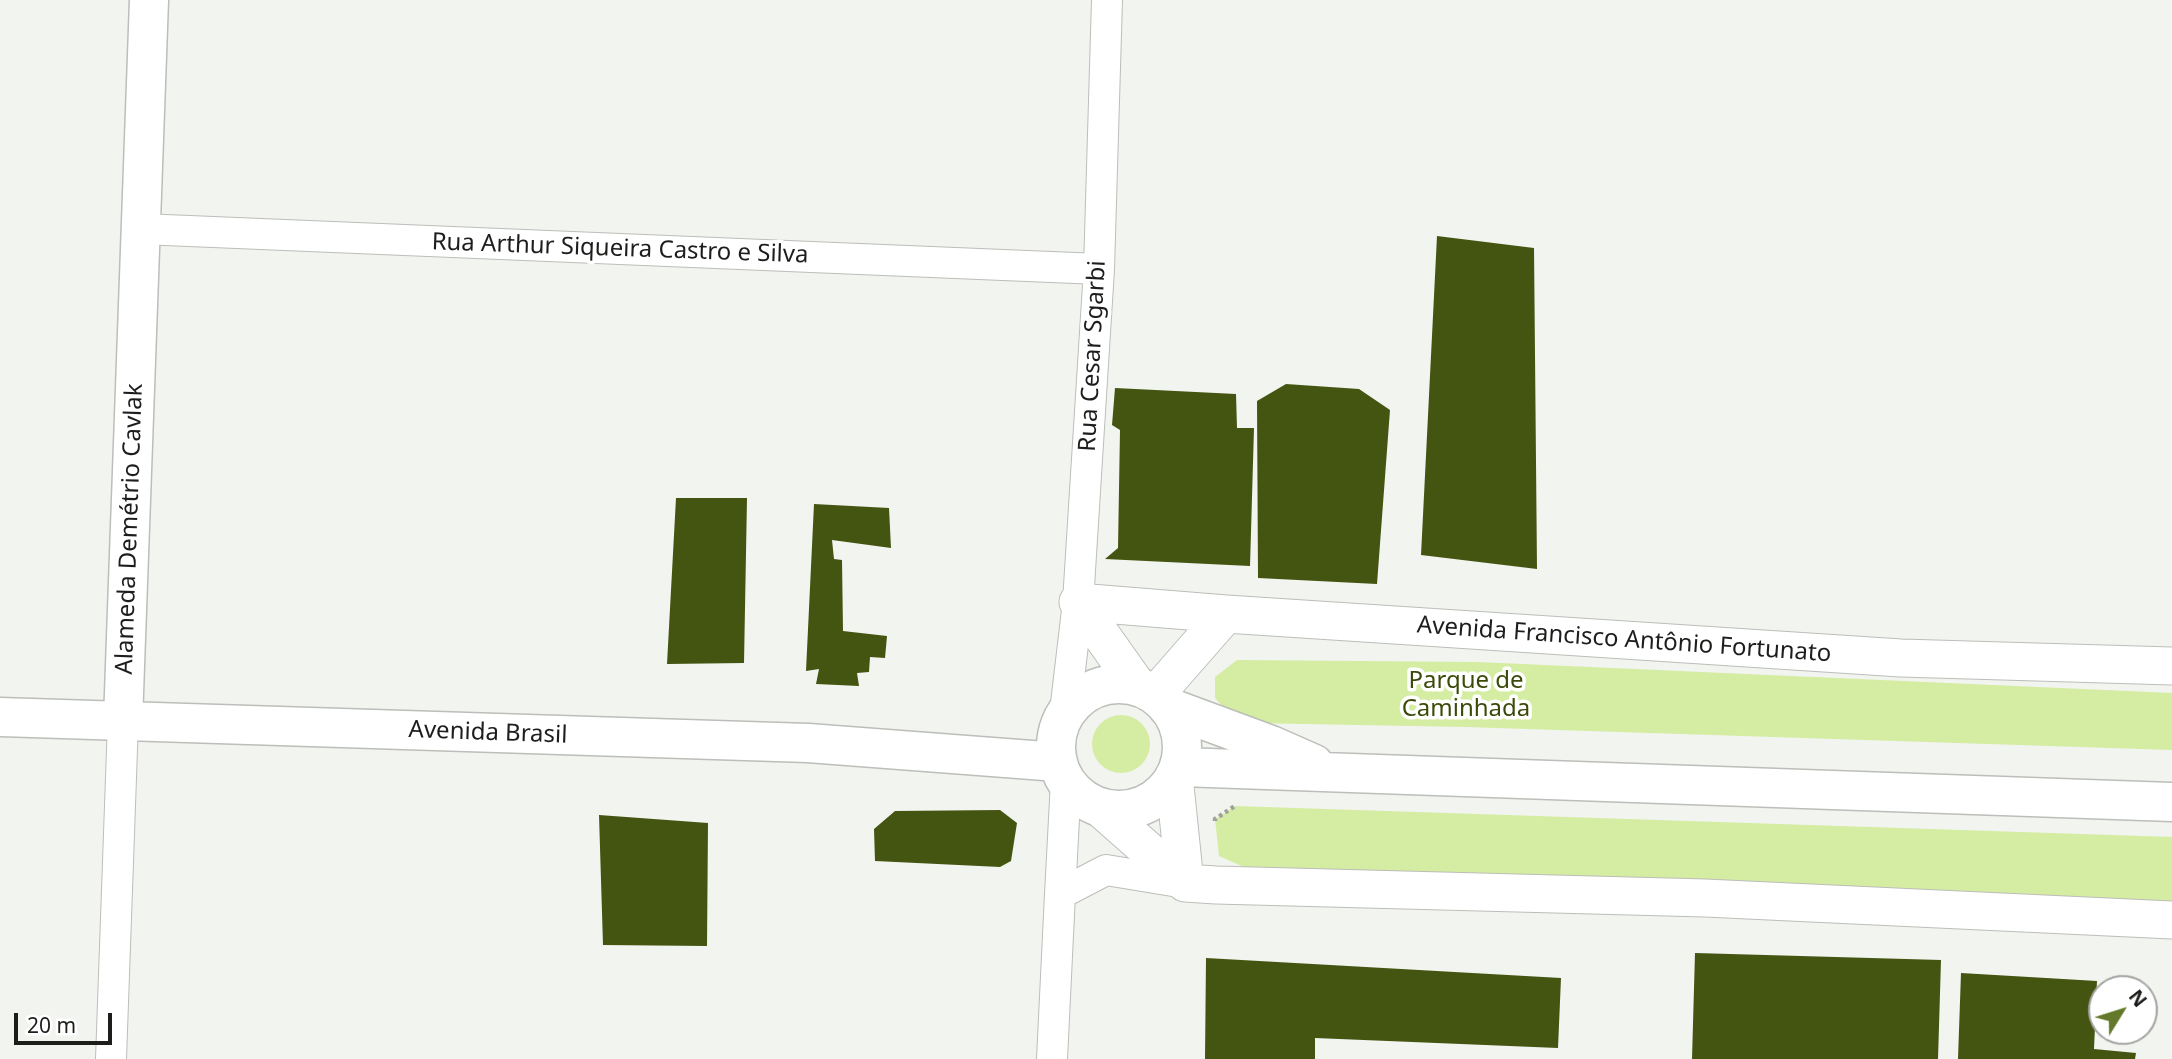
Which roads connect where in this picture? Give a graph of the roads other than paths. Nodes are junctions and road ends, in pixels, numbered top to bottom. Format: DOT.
graph roads {
  1 [pos="149,0"];
  2 [pos="1107,0"];
  3 [pos="141,229"];
  4 [pos="1098,269"];
  5 [pos="1077,602"];
  6 [pos="1226,614"];
  7 [pos="2172,666"];
  8 [pos="1154,695"];
  9 [pos="0,717"];
  10 [pos="123,721"];
  11 [pos="1062,747"];
  12 [pos="1177,772"];
  13 [pos="1332,772"];
  14 [pos="2172,802"];
  15 [pos="1099,807"];
  16 [pos="1185,883"];
  17 [pos="1060,894"];
  18 [pos="2172,920"];
  19 [pos="111,1059"];
  20 [pos="1052,1059"];
  1 -- 3 [label="main road, Alameda Demétrio Cavlak"];
  2 -- 4 [label="street, Rua Cesar Sgarbi"];
  3 -- 4 [label="street, Rua Arthur Siqueira Castro e Silva"];
  3 -- 10 [label="main road, Alameda Demétrio Cavlak"];
  4 -- 5 [label="street, Rua Cesar Sgarbi"];
  5 -- 6 [label="street, Avenida Francisco Antônio Fortunato"];
  5 -- 8 [label="street"];
  5 -- 11 [label="street, Rua Cesar Sgarbi"];
  6 -- 7 [label="street, Avenida Francisco Antônio Fortunato"];
  6 -- 8 [label="street"];
  8 -- 11 [label="main road"];
  8 -- 12 [label="main road"];
  8 -- 13 [label="main road"];
  9 -- 10 [label="main road, Avenida Brasil"];
  10 -- 11 [label="main road, Avenida Brasil"];
  10 -- 19 [label="street, Alameda Demétrio Cavlak"];
  11 -- 15 [label="main road"];
  11 -- 17 [label="street, Rua Cesar Sgarbi"];
  12 -- 13 [label="main road"];
  12 -- 15 [label="main road"];
  12 -- 16 [label="street"];
  13 -- 14 [label="main road"];
  15 -- 16 [label="street"];
  16 -- 17 [label="street"];
  16 -- 18 [label="street"];
  17 -- 20 [label="street, Rua Cesar Sgarbi"];
}
